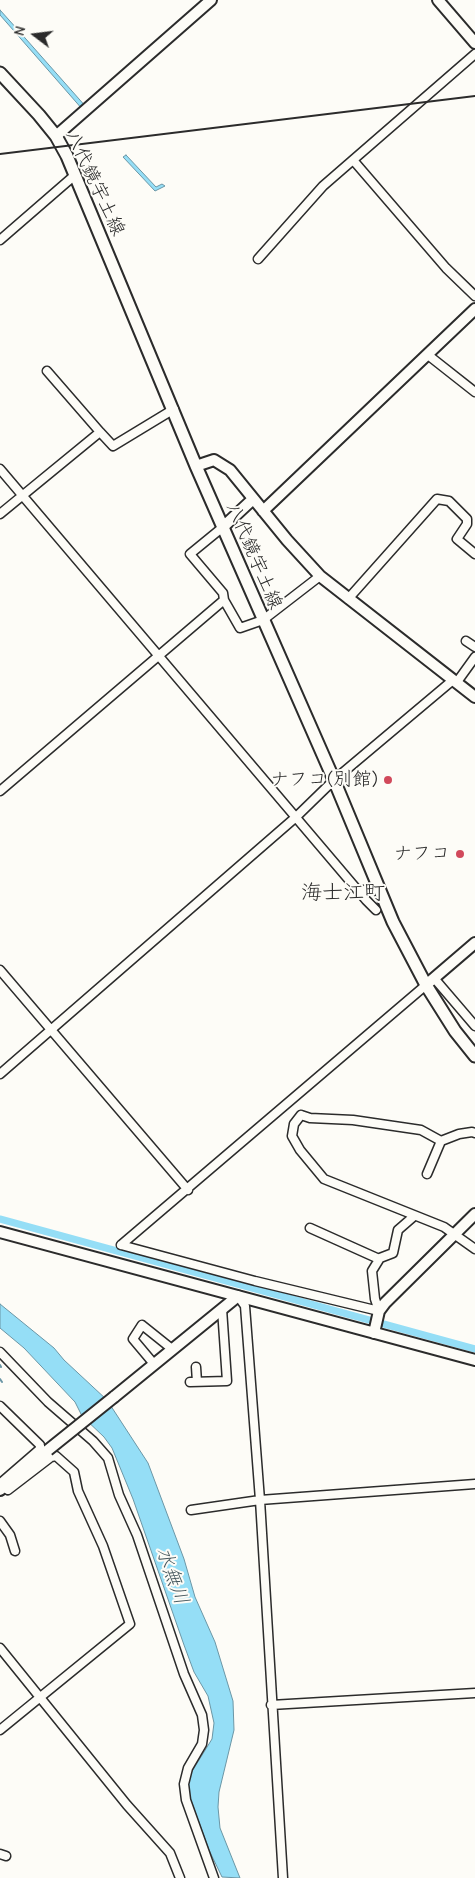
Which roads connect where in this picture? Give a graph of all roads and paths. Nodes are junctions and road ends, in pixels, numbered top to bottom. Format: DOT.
graph roads {
  1 [pos="211,0"];
  2 [pos="438,0"];
  3 [pos="475,43"];
  4 [pos="475,54"];
  5 [pos="0,73"];
  6 [pos="56,136"];
  7 [pos="353,160"];
  8 [pos="75,175"];
  9 [pos="0,240"];
  10 [pos="258,259"];
  11 [pos="475,296"];
  12 [pos="475,309"];
  13 [pos="428,355"];
  14 [pos="47,372"];
  15 [pos="475,392"];
  16 [pos="174,409"];
  17 [pos="100,432"];
  18 [pos="196,466"];
  19 [pos="0,468"];
  20 [pos="22,495"];
  21 [pos="253,499"];
  22 [pos="263,511"];
  23 [pos="0,514"];
  24 [pos="223,527"];
  25 [pos="475,554"];
  26 [pos="320,576"];
  27 [pos="348,599"];
  28 [pos="224,600"];
  29 [pos="263,620"];
  30 [pos="466,641"];
  31 [pos="475,648"];
  32 [pos="159,655"];
  33 [pos="475,657"];
  34 [pos="455,681"];
  35 [pos="475,697"];
  36 [pos="334,780"];
  37 [pos="0,791"];
  38 [pos="296,817"];
  39 [pos="378,885"];
  40 [pos="359,892"];
  41 [pos="376,910"];
  42 [pos="475,943"];
  43 [pos="0,970"];
  44 [pos="430,982"];
  45 [pos="475,1026"];
  46 [pos="50,1030"];
  47 [pos="475,1056"];
  48 [pos="0,1074"];
  49 [pos="294,1099"];
  50 [pos="300,1115"];
  51 [pos="475,1133"];
  52 [pos="441,1141"];
  53 [pos="427,1174"];
  54 [pos="188,1190"];
  55 [pos="475,1214"];
  56 [pos="413,1217"];
  57 [pos="310,1228"];
  58 [pos="0,1232"];
  59 [pos="454,1234"];
  60 [pos="475,1249"];
  61 [pos="380,1259"];
  62 [pos="238,1296"];
  63 [pos="222,1309"];
  64 [pos="380,1311"];
  65 [pos="374,1333"];
  66 [pos="172,1349"];
  67 [pos="0,1352"];
  68 [pos="475,1360"];
  69 [pos="154,1364"];
  70 [pos="196,1367"];
  71 [pos="0,1406"];
  72 [pos="475,1484"];
  73 [pos="2,1489"];
  74 [pos="260,1500"];
  75 [pos="191,1510"];
  76 [pos="0,1521"];
  77 [pos="15,1551"];
  78 [pos="0,1648"];
  79 [pos="475,1693"];
  80 [pos="40,1697"];
  81 [pos="271,1705"];
  82 [pos="0,1730"];
  83 [pos="180,1878"];
  84 [pos="214,1878"];
  85 [pos="283,1878"];
  1 -- 6 [label="street"];
  2 -- 3 [label="street"];
  4 -- 7 [label="street"];
  5 -- 6 [label="main road, 八代鏡宇土線"];
  6 -- 8 [label="main road, 八代鏡宇土線"];
  7 -- 10 [label="street"];
  7 -- 11 [label="street"];
  8 -- 9 [label="street"];
  8 -- 16 [label="main road, 八代鏡宇土線"];
  12 -- 13 [label="street"];
  13 -- 15 [label="street"];
  13 -- 22 [label="street"];
  14 -- 17 [label="street"];
  16 -- 17 [label="street"];
  16 -- 18 [label="main road, 八代鏡宇土線"];
  17 -- 20 [label="street"];
  18 -- 21 [label="street"];
  18 -- 24 [label="main road, 八代鏡宇土線"];
  19 -- 20 [label="street"];
  20 -- 23 [label="street"];
  20 -- 32 [label="street"];
  21 -- 22 [label="street"];
  21 -- 24 [label="street"];
  22 -- 26 [label="street"];
  24 -- 28 [label="street"];
  24 -- 29 [label="main road, 八代鏡宇土線"];
  25 -- 27 [label="street"];
  26 -- 27 [label="street"];
  26 -- 29 [label="street"];
  27 -- 34 [label="street"];
  28 -- 29 [label="street"];
  28 -- 32 [label="street"];
  29 -- 36 [label="main road, 八代鏡宇土線"];
  30 -- 31 [label="street"];
  32 -- 37 [label="street"];
  32 -- 38 [label="street"];
  33 -- 34 [label="street"];
  34 -- 35 [label="street"];
  34 -- 36 [label="street"];
  36 -- 38 [label="street"];
  36 -- 39 [label="main road, 八代鏡宇土線"];
  38 -- 40 [label="street"];
  38 -- 46 [label="street"];
  39 -- 40 [label="street"];
  39 -- 44 [label="main road, 八代鏡宇土線"];
  40 -- 41 [label="street"];
  42 -- 44 [label="street"];
  43 -- 46 [label="street"];
  44 -- 45 [label="street"];
  44 -- 47 [label="main road, 八代鏡宇土線"];
  44 -- 49 [label="street"];
  46 -- 48 [label="street"];
  46 -- 54 [label="street"];
  49 -- 50 [label="street"];
  49 -- 54 [label="street"];
  50 -- 52 [label="street"];
  50 -- 56 [label="street"];
  51 -- 52 [label="street"];
  52 -- 53 [label="street"];
  54 -- 64 [label="street"];
  55 -- 59 [label="street"];
  56 -- 59 [label="street"];
  56 -- 61 [label="street"];
  57 -- 61 [label="street"];
  58 -- 62 [label="street"];
  59 -- 60 [label="street"];
  59 -- 64 [label="street"];
  61 -- 64 [label="street"];
  62 -- 63 [label="street"];
  62 -- 65 [label="street"];
  62 -- 74 [label="street"];
  63 -- 66 [label="street"];
  63 -- 70 [label="street"];
  64 -- 65 [label="street"];
  65 -- 68 [label="street"];
  66 -- 69 [label="street"];
  66 -- 69 [label="street"];
  67 -- 84 [label="street"];
  69 -- 73 [label="street, bridge"];
  71 -- 73 [label="street"];
  72 -- 74 [label="street"];
  73 -- 80 [label="street"];
  74 -- 75 [label="street"];
  74 -- 81 [label="street"];
  76 -- 77 [label="street"];
  78 -- 80 [label="street"];
  79 -- 81 [label="street"];
  80 -- 82 [label="street"];
  80 -- 83 [label="street"];
  81 -- 85 [label="street"];
}
